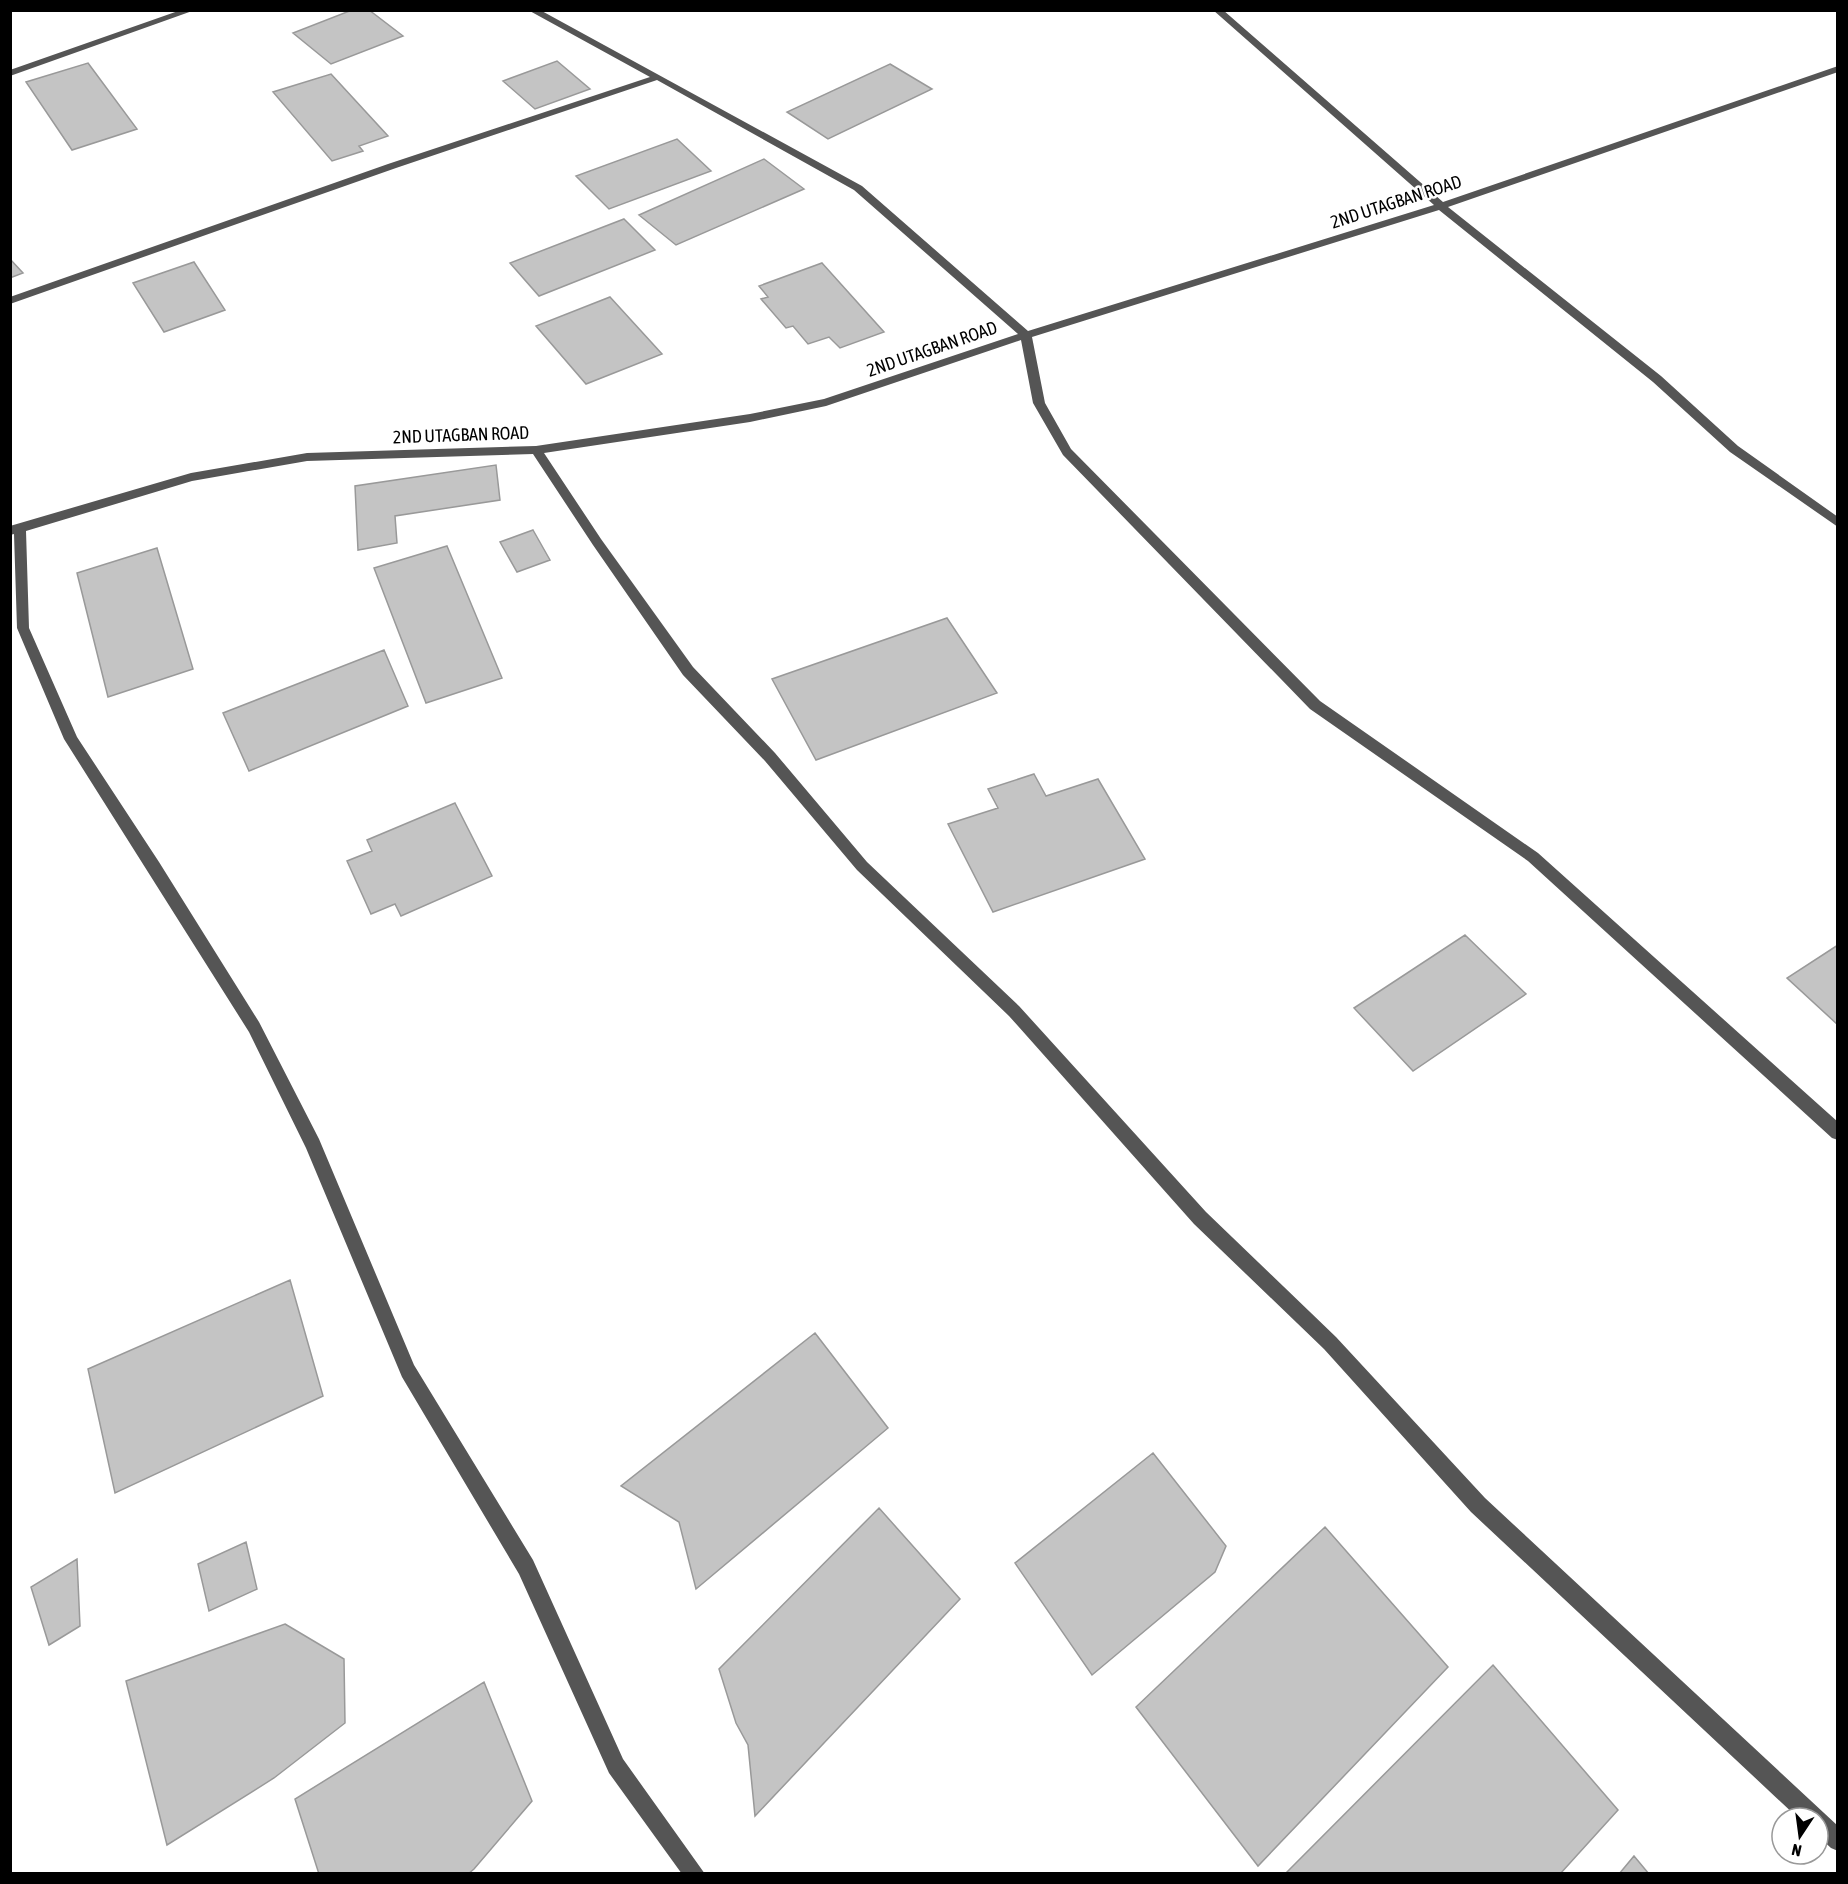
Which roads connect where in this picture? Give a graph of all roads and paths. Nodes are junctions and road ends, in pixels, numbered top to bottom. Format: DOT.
graph roads {
  1 [pos="191,10"];
  2 [pos="532,10"];
  3 [pos="1217,10"];
  4 [pos="1838,69"];
  5 [pos="10,74"];
  6 [pos="658,77"];
  7 [pos="1442,206"];
  8 [pos="10,301"];
  9 [pos="1026,335"];
  10 [pos="536,450"];
  11 [pos="1838,523"];
  12 [pos="15,530"];
  13 [pos="1838,1133"];
  14 [pos="1800,1806"];
  15 [pos="695,1874"];
  1 -- 5 [label="street"];
  2 -- 6 [label="street"];
  3 -- 7 [label="street"];
  4 -- 7 [label="street, 2ND UTAGBAN ROAD"];
  6 -- 8 [label="street"];
  6 -- 9 [label="street"];
  7 -- 9 [label="street, 2ND UTAGBAN ROAD"];
  7 -- 11 [label="street"];
  9 -- 10 [label="street, 2ND UTAGBAN ROAD"];
  9 -- 13 [label="street"];
  10 -- 12 [label="street, 2ND UTAGBAN ROAD"];
  10 -- 14 [label="street"];
  12 -- 15 [label="street"];
}
